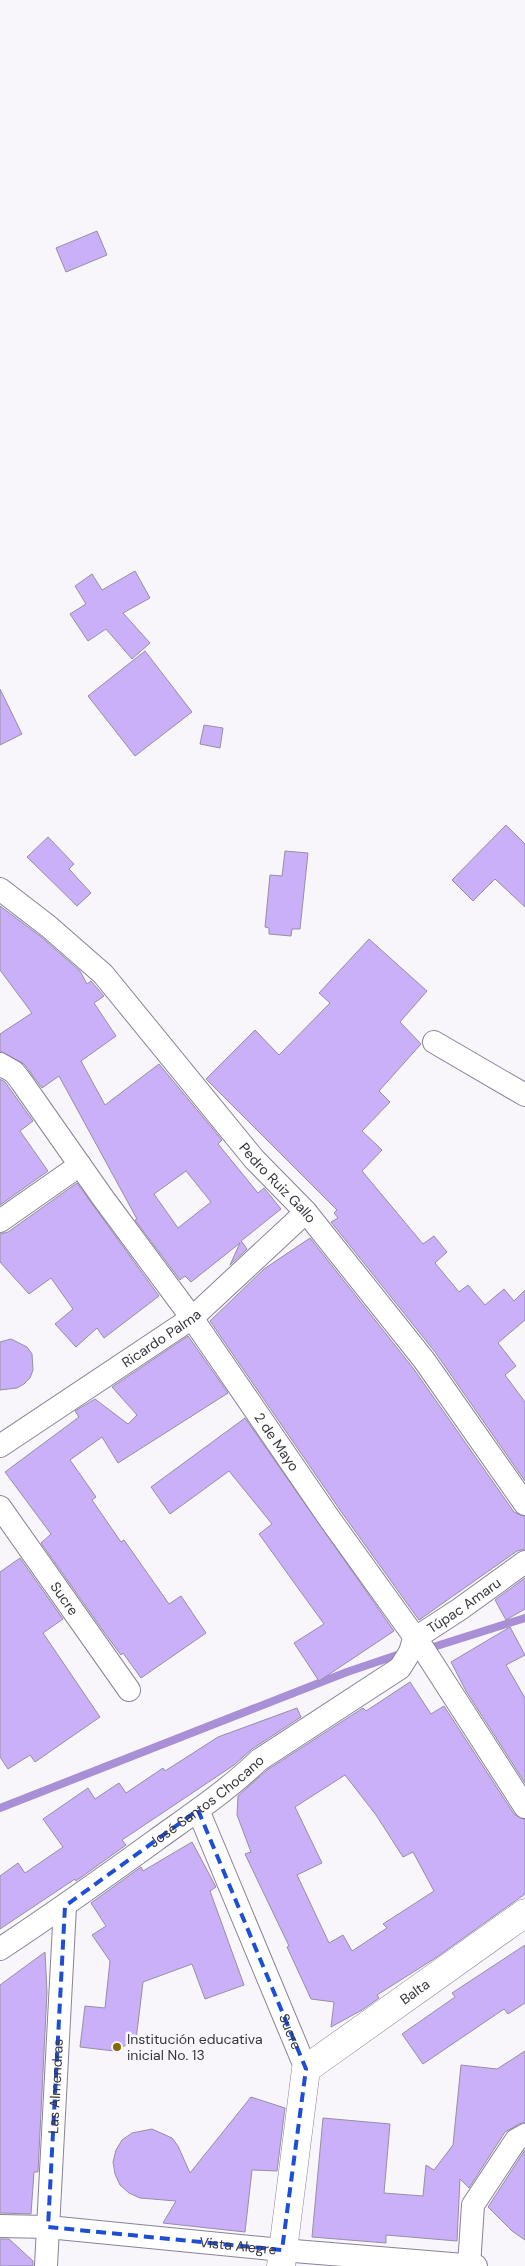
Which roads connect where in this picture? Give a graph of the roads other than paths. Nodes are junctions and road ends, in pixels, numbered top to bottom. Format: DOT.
graph roads {
  1 [pos="0,889"];
  2 [pos="434,1042"];
  3 [pos="0,1064"];
  4 [pos="525,1095"];
  5 [pos="80,1165"];
  6 [pos="306,1212"];
  7 [pos="0,1221"];
  8 [pos="192,1318"];
  9 [pos="0,1446"];
  10 [pos="525,1504"];
  11 [pos="0,1508"];
  12 [pos="525,1562"];
  13 [pos="412,1645"];
  14 [pos="129,1690"];
  15 [pos="524,1803"];
  16 [pos="198,1810"];
  17 [pos="65,1906"];
  18 [pos="525,1913"];
  19 [pos="0,1949"];
  20 [pos="306,2069"];
  21 [pos="525,2135"];
  22 [pos="0,2226"];
  23 [pos="48,2227"];
  24 [pos="281,2258"];
  25 [pos="46,2266"];
  26 [pos="471,2266"];
  1 -- 6 [label="street, Pedro Ruiz Gallo"];
  2 -- 4 [label="street"];
  3 -- 5 [label="street, 2 de Mayo"];
  5 -- 7 [label="street"];
  5 -- 8 [label="street, 2 de Mayo"];
  6 -- 8 [label="street, Ricardo Palma"];
  6 -- 10 [label="street, Pedro Ruiz Gallo"];
  8 -- 9 [label="street, Ricardo Palma"];
  8 -- 13 [label="street, 2 de Mayo"];
  11 -- 14 [label="street, Sucre"];
  12 -- 13 [label="street, Túpac Amaru"];
  13 -- 15 [label="street, 2 de Mayo"];
  13 -- 16 [label="street, José Santos Chocano"];
  16 -- 17 [label="street, José Santos Chocano"];
  16 -- 20 [label="street, Sucre"];
  17 -- 19 [label="street, José Santos Chocano"];
  17 -- 23 [label="street, Las Almendras"];
  18 -- 20 [label="street, Balta"];
  20 -- 24 [label="street"];
  21 -- 26 [label="street"];
  22 -- 23 [label="street, Vista Alegre"];
  23 -- 24 [label="street, Vista Alegre"];
  23 -- 25 [label="street, Las Almendras"];
  24 -- 26 [label="street, Vista Alegre"];
}
